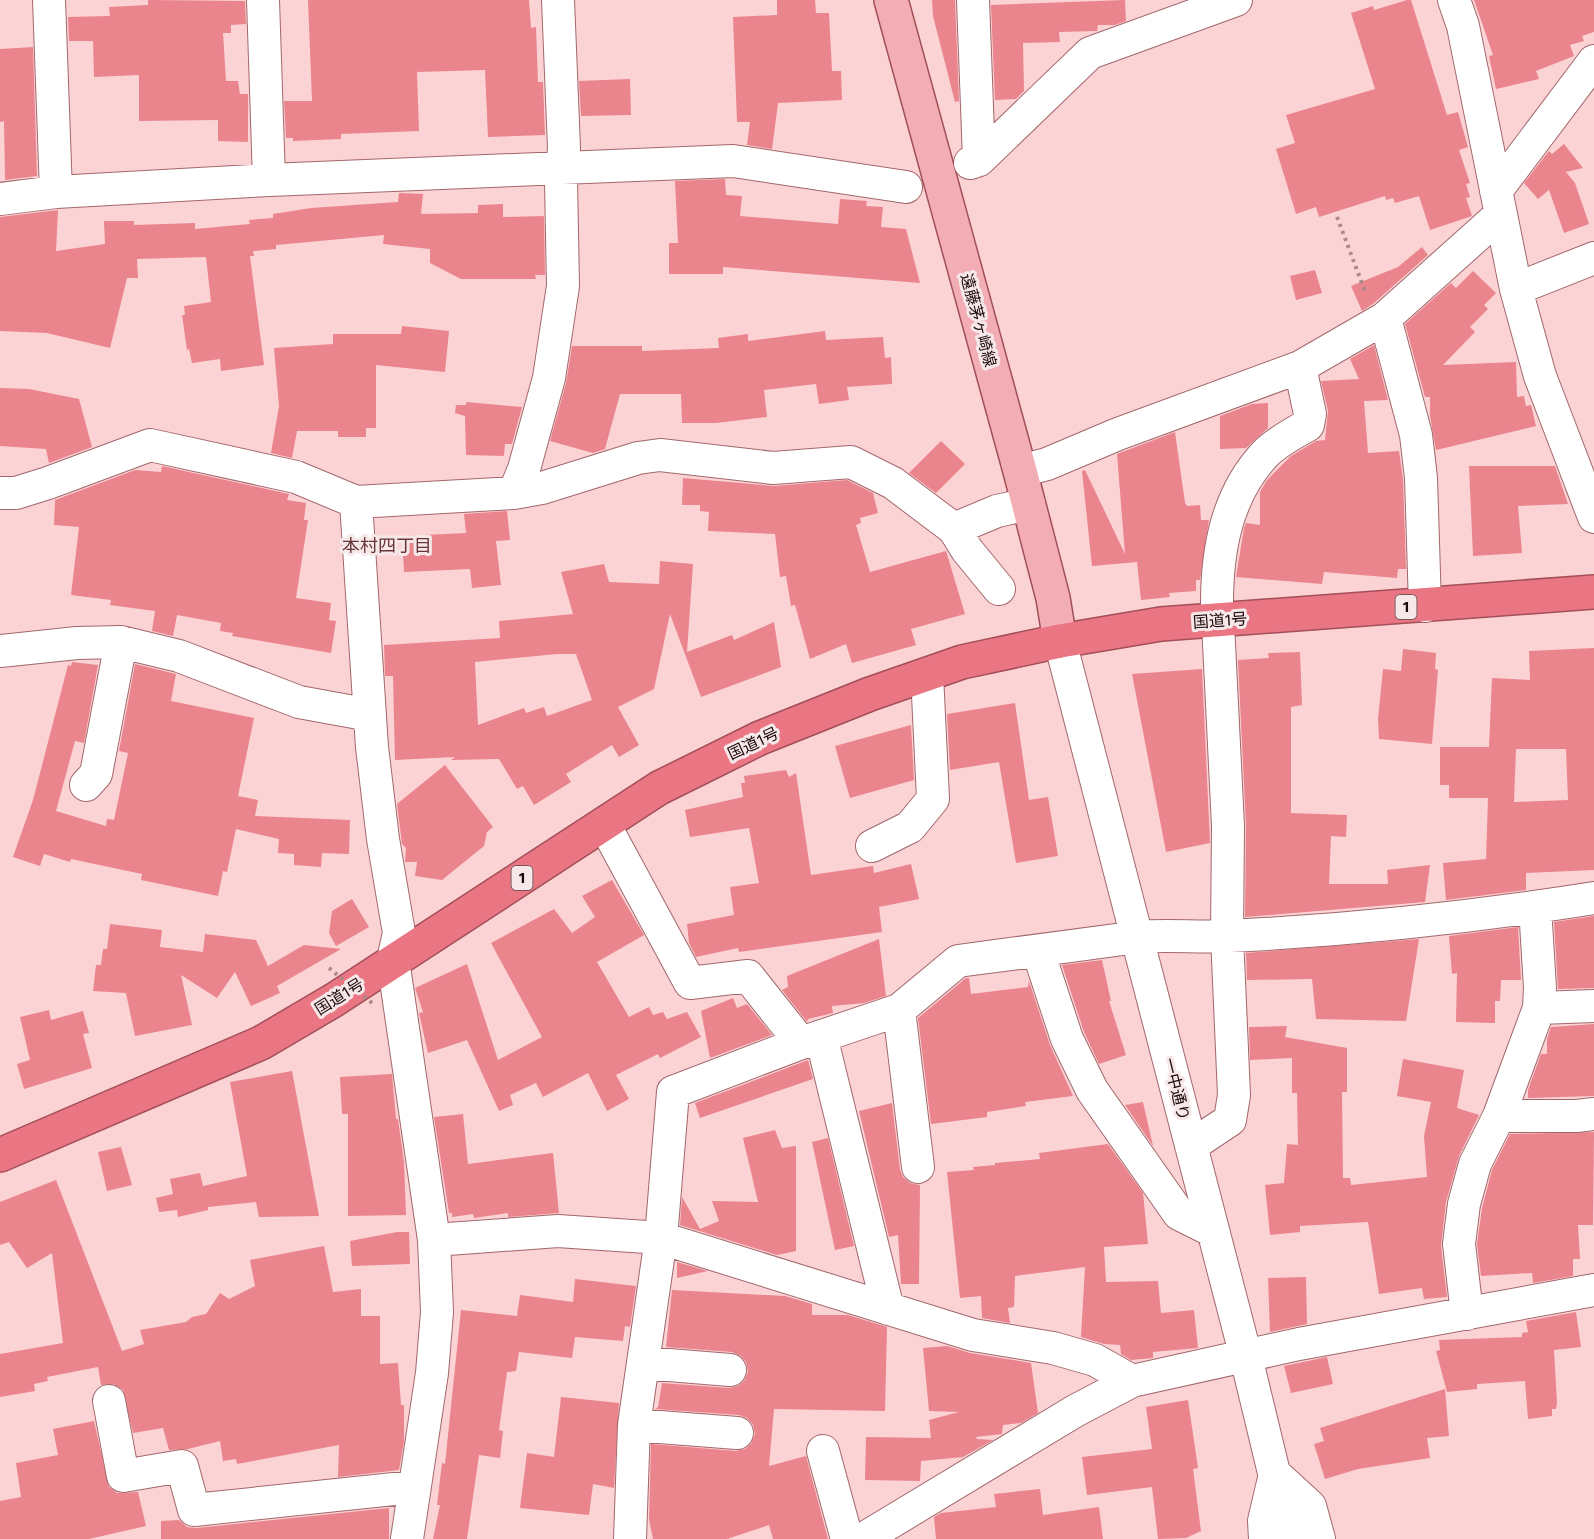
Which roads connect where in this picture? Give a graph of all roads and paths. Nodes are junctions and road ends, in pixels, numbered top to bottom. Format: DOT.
graph roads {
  1 [pos="49,0"];
  2 [pos="263,0"];
  3 [pos="558,0"];
  4 [pos="891,0"];
  5 [pos="974,0"];
  6 [pos="1236,0"];
  7 [pos="1455,0"];
  8 [pos="1594,61"];
  9 [pos="562,167"];
  10 [pos="269,180"];
  11 [pos="906,187"];
  12 [pos="56,192"];
  13 [pos="0,199"];
  14 [pos="1498,203"];
  15 [pos="1337,216"];
  16 [pos="1594,258"];
  17 [pos="1516,289"];
  18 [pos="1381,320"];
  19 [pos="1300,367"];
  20 [pos="1020,471"];
  21 [pos="0,493"];
  22 [pos="514,493"];
  23 [pos="356,502"];
  24 [pos="1029,504"];
  25 [pos="1594,517"];
  26 [pos="954,529"];
  27 [pos="999,589"];
  28 [pos="1594,592"];
  29 [pos="1425,606"];
  30 [pos="1217,620"];
  31 [pos="1060,641"];
  32 [pos="121,642"];
  33 [pos="0,651"];
  34 [pos="927,674"];
  35 [pos="370,715"];
  36 [pos="86,785"];
  37 [pos="604,824"];
  38 [pos="872,846"];
  39 [pos="1594,898"];
  40 [pos="1535,907"];
  41 [pos="1227,936"];
  42 [pos="1138,937"];
  43 [pos="1038,951"];
  44 [pos="393,960"];
  45 [pos="329,968"];
  46 [pos="372,1003"];
  47 [pos="1594,1006"];
  48 [pos="1539,1008"];
  49 [pos="899,1010"];
  50 [pos="811,1040"];
  51 [pos="1594,1113"];
  52 [pos="1499,1116"];
  53 [pos="1191,1146"];
  54 [pos="0,1155"];
  55 [pos="918,1167"];
  56 [pos="1213,1231"];
  57 [pos="661,1238"];
  58 [pos="434,1240"];
  59 [pos="1594,1290"];
  60 [pos="888,1309"];
  61 [pos="1467,1314"];
  62 [pos="1246,1357"];
  63 [pos="644,1363"];
  64 [pos="730,1370"];
  65 [pos="1132,1381"];
  66 [pos="109,1401"];
  67 [pos="634,1425"];
  68 [pos="737,1433"];
  69 [pos="823,1451"];
  70 [pos="1275,1474"];
  71 [pos="413,1487"];
  72 [pos="407,1539"];
  73 [pos="630,1539"];
  74 [pos="847,1539"];
  75 [pos="863,1539"];
  76 [pos="1265,1539"];
  77 [pos="1290,1539"];
  78 [pos="1319,1539"];
  1 -- 12 [label="street"];
  2 -- 10 [label="street"];
  3 -- 9 [label="street"];
  4 -- 20 [label="main road, 遠藤茅ヶ崎線"];
  5 -- 6 [label="street"];
  7 -- 14 [label="street"];
  8 -- 14 [label="street"];
  9 -- 10 [label="street"];
  9 -- 11 [label="street"];
  9 -- 22 [label="street"];
  10 -- 12 [label="street"];
  12 -- 13 [label="street"];
  14 -- 17 [label="street"];
  14 -- 18 [label="street"];
  15 -- 18 [label="path"];
  16 -- 17 [label="street"];
  17 -- 25 [label="street"];
  18 -- 19 [label="street"];
  18 -- 29 [label="street"];
  19 -- 20 [label="street"];
  19 -- 30 [label="street"];
  20 -- 24 [label="main road, 遠藤茅ヶ崎線"];
  21 -- 23 [label="street"];
  22 -- 23 [label="street"];
  22 -- 26 [label="street"];
  23 -- 35 [label="street"];
  24 -- 26 [label="street"];
  24 -- 31 [label="main road, 遠藤茅ヶ崎線"];
  26 -- 27 [label="street"];
  28 -- 29 [label="highway, 国道1号 / 1"];
  29 -- 30 [label="highway, 国道1号 / 1"];
  30 -- 31 [label="highway, 国道1号 / 1"];
  30 -- 41 [label="street"];
  31 -- 34 [label="highway, 国道1号 / 1"];
  31 -- 42 [label="street, 一中通り"];
  32 -- 33 [label="street"];
  32 -- 35 [label="street"];
  32 -- 36 [label="street"];
  34 -- 37 [label="highway, 国道1号 / 1"];
  34 -- 38 [label="street"];
  35 -- 44 [label="street"];
  37 -- 44 [label="highway, 国道1号 / 1"];
  37 -- 50 [label="street"];
  39 -- 40 [label="street"];
  40 -- 41 [label="street"];
  40 -- 48 [label="street"];
  41 -- 42 [label="street"];
  41 -- 53 [label="street"];
  42 -- 43 [label="street"];
  42 -- 53 [label="street, 一中通り"];
  43 -- 49 [label="street"];
  43 -- 56 [label="street"];
  44 -- 54 [label="highway, 国道1号 / 1"];
  44 -- 58 [label="street"];
  45 -- 46 [label="path, bridge"];
  47 -- 48 [label="street"];
  48 -- 52 [label="street"];
  49 -- 50 [label="street"];
  49 -- 55 [label="street"];
  50 -- 57 [label="street"];
  50 -- 60 [label="street"];
  51 -- 52 [label="street"];
  52 -- 61 [label="street"];
  53 -- 56 [label="street, 一中通り"];
  56 -- 62 [label="street, 一中通り"];
  57 -- 58 [label="street"];
  57 -- 60 [label="street"];
  57 -- 63 [label="street"];
  58 -- 71 [label="street"];
  59 -- 61 [label="street"];
  60 -- 65 [label="street"];
  61 -- 62 [label="street"];
  62 -- 65 [label="street"];
  62 -- 70 [label="street, 一中通り"];
  63 -- 64 [label="street"];
  63 -- 67 [label="street"];
  65 -- 75 [label="street"];
  66 -- 71 [label="street"];
  67 -- 68 [label="street"];
  67 -- 73 [label="street"];
  69 -- 74 [label="street"];
  70 -- 76 [label="street"];
  70 -- 77 [label="street, 一中通り"];
  70 -- 78 [label="street"];
  71 -- 72 [label="street"];
}
